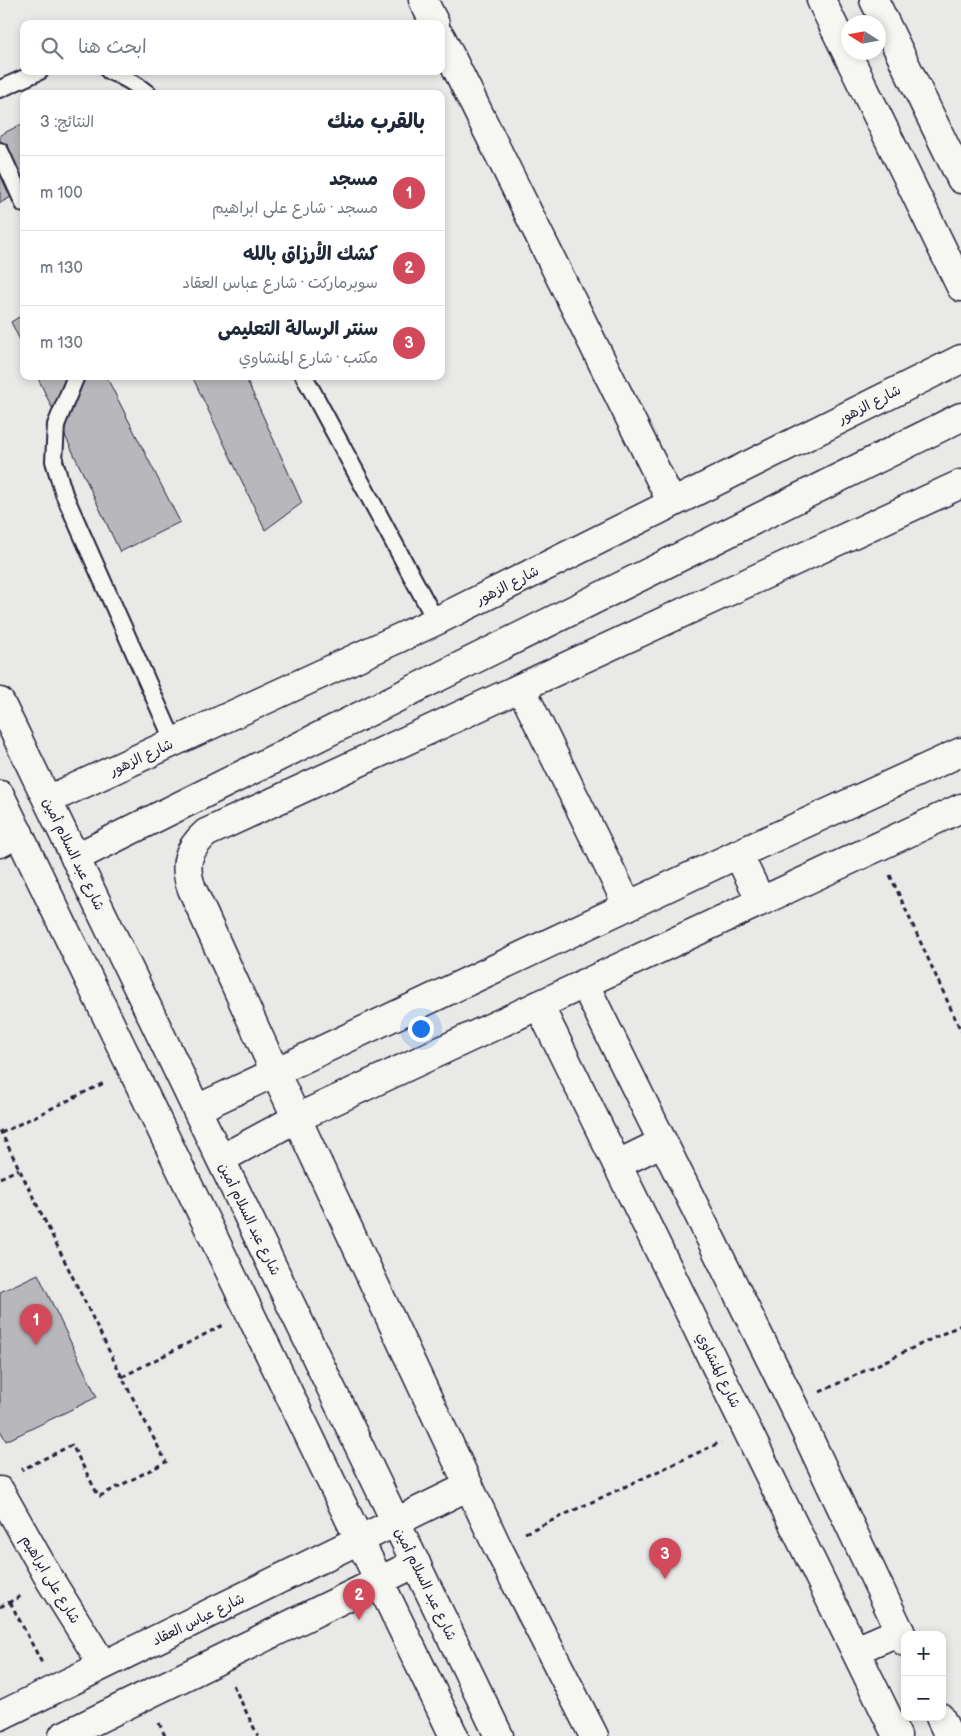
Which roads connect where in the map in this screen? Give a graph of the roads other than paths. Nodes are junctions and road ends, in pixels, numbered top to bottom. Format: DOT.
graph roads {
  1 [pos="423,0"];
  2 [pos="821,0"];
  3 [pos="874,0"];
  4 [pos="433,20"];
  5 [pos="445,45"];
  6 [pos="32,75"];
  7 [pos="119,75"];
  8 [pos="0,90"];
  9 [pos="144,90"];
  10 [pos="0,151"];
  11 [pos="961,179"];
  12 [pos="20,195"];
  13 [pos="961,287"];
  14 [pos="961,359"];
  15 [pos="74,380"];
  16 [pos="306,380"];
  17 [pos="961,417"];
  18 [pos="961,484"];
  19 [pos="672,503"];
  20 [pos="436,621"];
  21 [pos="521,688"];
  22 [pos="0,702"];
  23 [pos="174,742"];
  24 [pos="961,752"];
  25 [pos="0,795"];
  26 [pos="48,800"];
  27 [pos="961,808"];
  28 [pos="9,838"];
  29 [pos="738,854"];
  30 [pos="76,858"];
  31 [pos="761,901"];
  32 [pos="628,906"];
  33 [pos="584,984"];
  34 [pos="539,1005"];
  35 [pos="275,1072"];
  36 [pos="197,1109"];
  37 [pos="297,1118"];
  38 [pos="663,1142"];
  39 [pos="221,1159"];
  40 [pos="618,1164"];
  41 [pos="469,1486"];
  42 [pos="0,1491"];
  43 [pos="396,1522"];
  44 [pos="360,1540"];
  45 [pos="416,1563"];
  46 [pos="379,1581"];
  47 [pos="901,1635"];
  48 [pos="901,1637"];
  49 [pos="856,1650"];
  50 [pos="103,1665"];
  51 [pos="0,1716"];
  52 [pos="942,1721"];
  53 [pos="63,1736"];
  54 [pos="454,1736"];
  55 [pos="499,1736"];
  56 [pos="594,1736"];
  57 [pos="897,1736"];
  58 [pos="949,1736"];
  1 -- 4 [label="street"];
  2 -- 13 [label="street"];
  3 -- 11 [label="street"];
  5 -- 19 [label="street"];
  6 -- 8 [label="lane"];
  7 -- 9 [label="lane"];
  10 -- 12 [label="lane"];
  14 -- 19 [label="street, شارع الزهور"];
  15 -- 23 [label="lane"];
  16 -- 20 [label="lane"];
  17 -- 30 [label="street"];
  18 -- 21 [label="street"];
  19 -- 20 [label="street, شارع الزهور"];
  20 -- 23 [label="street, شارع الزهور"];
  21 -- 32 [label="street"];
  21 -- 35 [label="street"];
  22 -- 26 [label="street, شارع عبد السلام أمين"];
  23 -- 26 [label="street, شارع الزهور"];
  24 -- 29 [label="street"];
  25 -- 28 [label="street"];
  26 -- 30 [label="street, شارع عبد السلام أمين"];
  27 -- 31 [label="street"];
  28 -- 44 [label="street"];
  29 -- 31 [label="street"];
  29 -- 32 [label="street"];
  30 -- 36 [label="street, شارع عبد السلام أمين"];
  31 -- 33 [label="street"];
  32 -- 35 [label="street"];
  33 -- 34 [label="street"];
  33 -- 38 [label="street"];
  34 -- 37 [label="street"];
  34 -- 40 [label="street, شارع المنشاوي"];
  35 -- 36 [label="street"];
  35 -- 37 [label="street"];
  36 -- 39 [label="street, شارع عبد السلام أمين"];
  37 -- 39 [label="street"];
  37 -- 41 [label="street"];
  38 -- 40 [label="street"];
  38 -- 47 [label="street"];
  39 -- 43 [label="street, شارع عبد السلام أمين"];
  40 -- 49 [label="street, شارع المنشاوي"];
  41 -- 43 [label="street, شارع عباس العقاد"];
  41 -- 56 [label="street"];
  42 -- 50 [label="street, شارع على ابراهيم"];
  43 -- 44 [label="street, شارع عباس العقاد"];
  43 -- 45 [label="street, شارع عبد السلام أمين"];
  44 -- 46 [label="street"];
  44 -- 50 [label="street, شارع عباس العقاد"];
  45 -- 46 [label="street"];
  45 -- 55 [label="street, شارع عبد السلام أمين"];
  46 -- 53 [label="street"];
  46 -- 54 [label="street"];
  48 -- 49 [label="street"];
  49 -- 57 [label="street, شارع المنشاوي"];
  50 -- 51 [label="street, شارع عباس العقاد"];
  52 -- 58 [label="street"];
}
